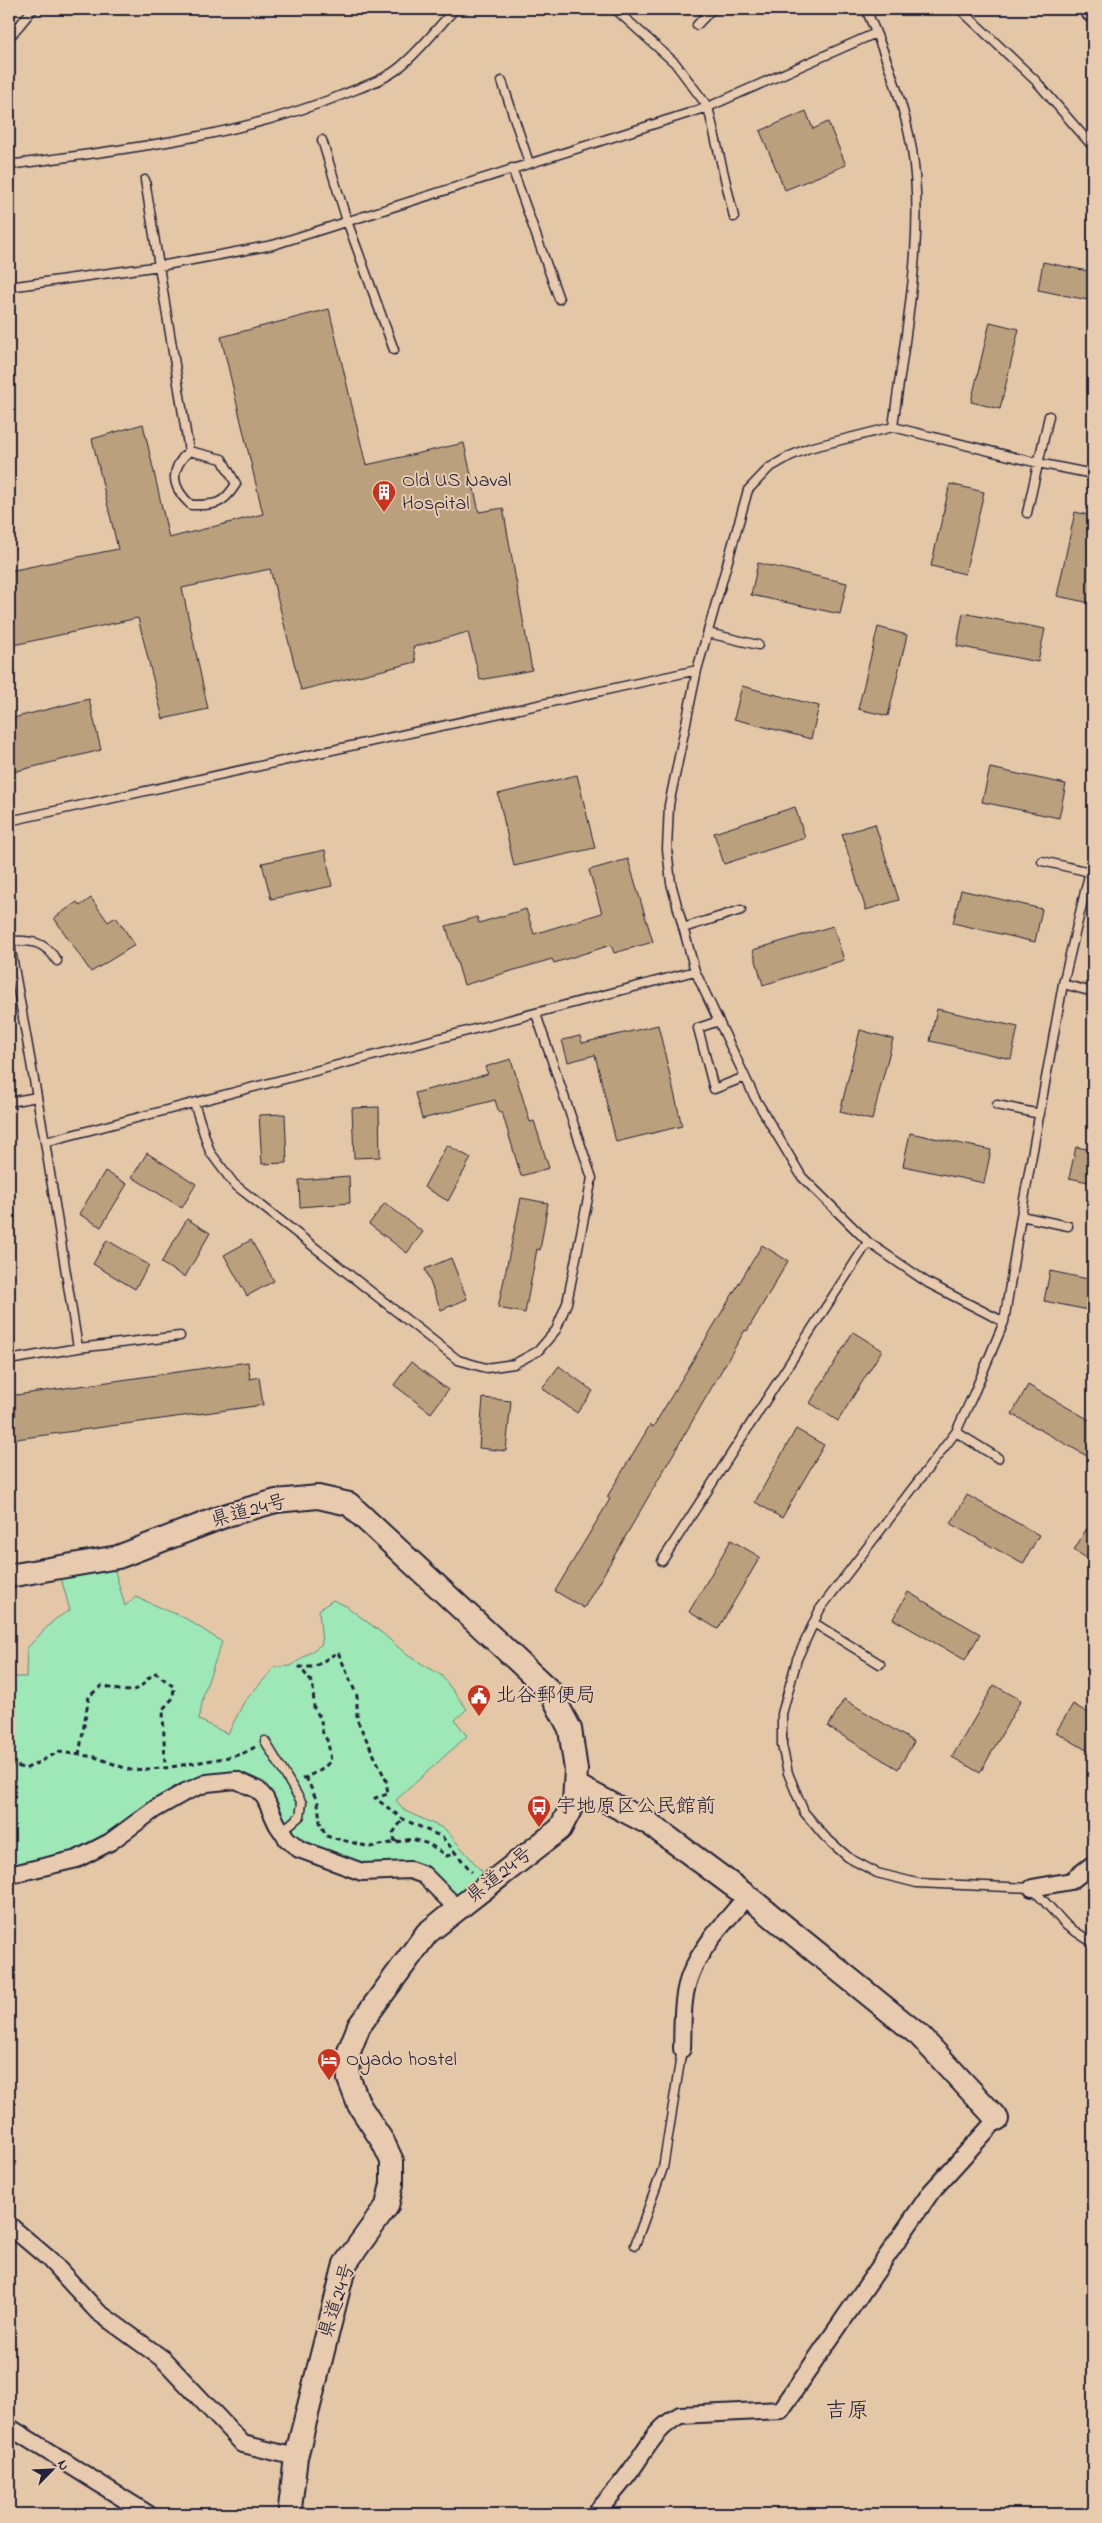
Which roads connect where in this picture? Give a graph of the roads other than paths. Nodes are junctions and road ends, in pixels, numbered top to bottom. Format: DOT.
graph roads {
  1 [pos="33,9"];
  2 [pos="455,9"];
  3 [pos="615,9"];
  4 [pos="712,9"];
  5 [pos="866,9"];
  6 [pos="960,9"];
  7 [pos="697,25"];
  8 [pos="876,33"];
  9 [pos="9,38"];
  10 [pos="502,81"];
  11 [pos="708,107"];
  12 [pos="322,140"];
  13 [pos="1093,147"];
  14 [pos="529,163"];
  15 [pos="9,165"];
  16 [pos="512,168"];
  17 [pos="145,180"];
  18 [pos="734,218"];
  19 [pos="347,221"];
  20 [pos="160,266"];
  21 [pos="9,288"];
  22 [pos="559,299"];
  23 [pos="394,350"];
  24 [pos="1049,416"];
  25 [pos="893,427"];
  26 [pos="189,451"];
  27 [pos="1038,463"];
  28 [pos="1093,474"];
  29 [pos="1027,513"];
  30 [pos="708,633"];
  31 [pos="758,644"];
  32 [pos="698,670"];
  33 [pos="9,821"];
  34 [pos="1093,858"];
  35 [pos="1042,861"];
  36 [pos="1090,872"];
  37 [pos="741,910"];
  38 [pos="683,928"];
  39 [pos="9,940"];
  40 [pos="57,961"];
  41 [pos="695,971"];
  42 [pos="1063,984"];
  43 [pos="1093,992"];
  44 [pos="536,1014"];
  45 [pos="719,1022"];
  46 [pos="745,1077"];
  47 [pos="37,1097"];
  48 [pos="9,1102"];
  49 [pos="194,1103"];
  50 [pos="997,1105"];
  51 [pos="1040,1114"];
  52 [pos="45,1142"];
  53 [pos="1021,1216"];
  54 [pos="1068,1226"];
  55 [pos="868,1242"];
  56 [pos="1004,1322"];
  57 [pos="180,1336"];
  58 [pos="78,1348"];
  59 [pos="9,1360"];
  60 [pos="956,1432"];
  61 [pos="998,1458"];
  62 [pos="662,1562"];
  63 [pos="9,1576"];
  64 [pos="814,1623"];
  65 [pos="880,1664"];
  66 [pos="265,1741"];
  67 [pos="575,1785"];
  68 [pos="282,1831"];
  69 [pos="1093,1864"];
  70 [pos="9,1875"];
  71 [pos="1032,1888"];
  72 [pos="747,1896"];
  73 [pos="458,1909"];
  74 [pos="1093,1943"];
  75 [pos="682,2049"];
  76 [pos="997,2119"];
  77 [pos="9,2225"];
  78 [pos="635,2245"];
  79 [pos="9,2427"];
  80 [pos="296,2457"];
  81 [pos="148,2514"];
  82 [pos="292,2514"];
  83 [pos="595,2514"];
  1 -- 9 [label="lane"];
  2 -- 15 [label="lane"];
  3 -- 11 [label="lane"];
  4 -- 7 [label="lane"];
  5 -- 8 [label="lane"];
  6 -- 13 [label="lane"];
  8 -- 11 [label="lane"];
  8 -- 25 [label="lane"];
  10 -- 14 [label="lane"];
  11 -- 14 [label="lane"];
  11 -- 18 [label="lane"];
  12 -- 19 [label="lane"];
  14 -- 16 [label="lane"];
  16 -- 19 [label="lane"];
  16 -- 22 [label="lane"];
  17 -- 20 [label="lane"];
  19 -- 20 [label="lane"];
  19 -- 23 [label="lane"];
  20 -- 21 [label="lane"];
  20 -- 26 [label="lane"];
  24 -- 27 [label="lane"];
  25 -- 27 [label="lane"];
  25 -- 30 [label="lane"];
  26 -- 26 [label="lane"];
  27 -- 28 [label="lane"];
  27 -- 29 [label="lane"];
  30 -- 31 [label="lane"];
  30 -- 32 [label="lane"];
  32 -- 33 [label="lane"];
  32 -- 38 [label="lane"];
  34 -- 36 [label="lane"];
  35 -- 36 [label="lane"];
  36 -- 42 [label="lane"];
  37 -- 38 [label="lane"];
  38 -- 41 [label="lane"];
  39 -- 40 [label="lane"];
  39 -- 47 [label="lane"];
  41 -- 44 [label="lane"];
  41 -- 45 [label="lane"];
  42 -- 43 [label="lane"];
  42 -- 51 [label="lane"];
  44 -- 49 [label="lane"];
  44 -- 49 [label="lane"];
  45 -- 46 [label="lane"];
  45 -- 46 [label="lane"];
  46 -- 55 [label="lane"];
  47 -- 48 [label="lane"];
  47 -- 52 [label="lane"];
  49 -- 52 [label="lane"];
  50 -- 51 [label="lane"];
  51 -- 53 [label="lane"];
  52 -- 58 [label="lane"];
  53 -- 54 [label="lane"];
  53 -- 56 [label="lane"];
  55 -- 56 [label="lane"];
  55 -- 62 [label="lane"];
  56 -- 60 [label="lane"];
  57 -- 58 [label="lane"];
  58 -- 59 [label="lane"];
  60 -- 61 [label="lane"];
  60 -- 64 [label="lane"];
  63 -- 67 [label="main road, 県道24号"];
  64 -- 65 [label="lane"];
  64 -- 71 [label="lane"];
  66 -- 68 [label="lane"];
  67 -- 72 [label="main road"];
  67 -- 73 [label="main road, 県道24号"];
  68 -- 70 [label="street"];
  68 -- 73 [label="street"];
  69 -- 71 [label="street"];
  71 -- 74 [label="lane"];
  72 -- 75 [label="street"];
  72 -- 76 [label="main road"];
  73 -- 80 [label="main road, 県道24号"];
  75 -- 78 [label="lane"];
  76 -- 83 [label="street"];
  77 -- 80 [label="street"];
  79 -- 81 [label="street"];
  80 -- 82 [label="main road, 県道24号"];
}
